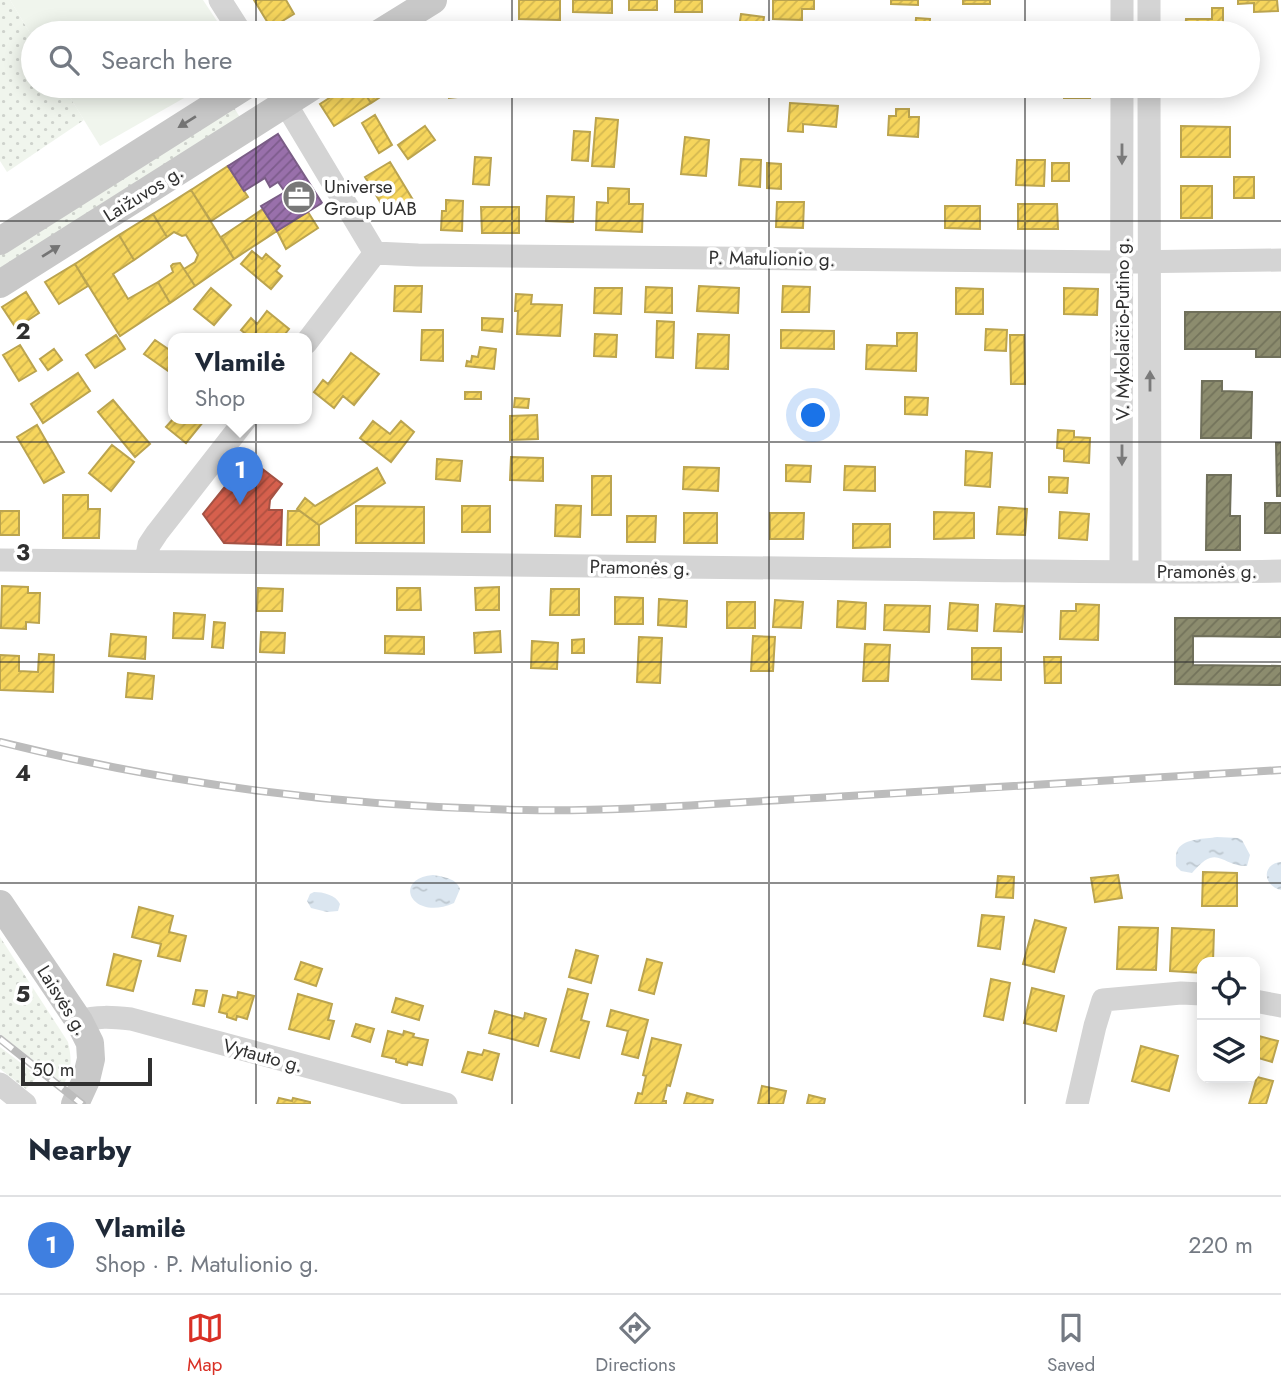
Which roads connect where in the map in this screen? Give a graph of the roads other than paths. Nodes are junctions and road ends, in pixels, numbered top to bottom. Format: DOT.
graph roads {
  1 [pos="220,0"];
  2 [pos="433,0"];
  3 [pos="1122,0"];
  4 [pos="1149,0"];
  5 [pos="233,21"];
  6 [pos="397,21"];
  7 [pos="1122,21"];
  8 [pos="1149,21"];
  9 [pos="226,98"];
  10 [pos="274,98"];
  11 [pos="282,98"];
  12 [pos="1122,98"];
  13 [pos="1149,98"];
  14 [pos="0,242"];
  15 [pos="375,253"];
  16 [pos="1281,260"];
  17 [pos="1122,262"];
  18 [pos="1150,262"];
  19 [pos="0,284"];
  20 [pos="312,335"];
  21 [pos="242,424"];
  22 [pos="0,560"];
  23 [pos="146,561"];
  24 [pos="1121,571"];
  25 [pos="1150,571"];
  26 [pos="1281,571"];
  27 [pos="0,904"];
  28 [pos="1197,994"];
  29 [pos="1260,1002"];
  30 [pos="1281,1006"];
  31 [pos="79,1021"];
  32 [pos="0,1084"];
  33 [pos="25,1104"];
  34 [pos="75,1104"];
  35 [pos="446,1104"];
  36 [pos="1077,1104"];
  1 -- 5 [label="street"];
  2 -- 6 [label="main road"];
  3 -- 7 [label="street"];
  4 -- 8 [label="street"];
  9 -- 14 [label="main road, Laižuvos g., one-way"];
  19 -- 10 [label="main road, Laižuvos g., one-way"];
  11 -- 15 [label="street"];
  12 -- 17 [label="street, V. Mykolaičio-Putino g., one-way"];
  13 -- 18 [label="street, V. Mykolaičio-Putino g."];
  15 -- 17 [label="street, P. Matulionio g."];
  15 -- 20 [label="street"];
  16 -- 18 [label="street, P. Matulionio g."];
  17 -- 18 [label="street, P. Matulionio g."];
  17 -- 24 [label="street, V. Mykolaičio-Putino g., one-way"];
  25 -- 18 [label="street, V. Mykolaičio-Putino g., one-way"];
  21 -- 23 [label="street"];
  22 -- 23 [label="street, Pramonės g."];
  23 -- 24 [label="street, Pramonės g."];
  24 -- 25 [label="street, Pramonės g."];
  25 -- 26 [label="street, Pramonės g."];
  27 -- 31 [label="main road, Laisvės g."];
  28 -- 36 [label="street"];
  29 -- 30 [label="street"];
  31 -- 34 [label="main road, Laisvės g."];
  31 -- 35 [label="street, Vytauto g."];
  32 -- 33 [label="street"];
}
